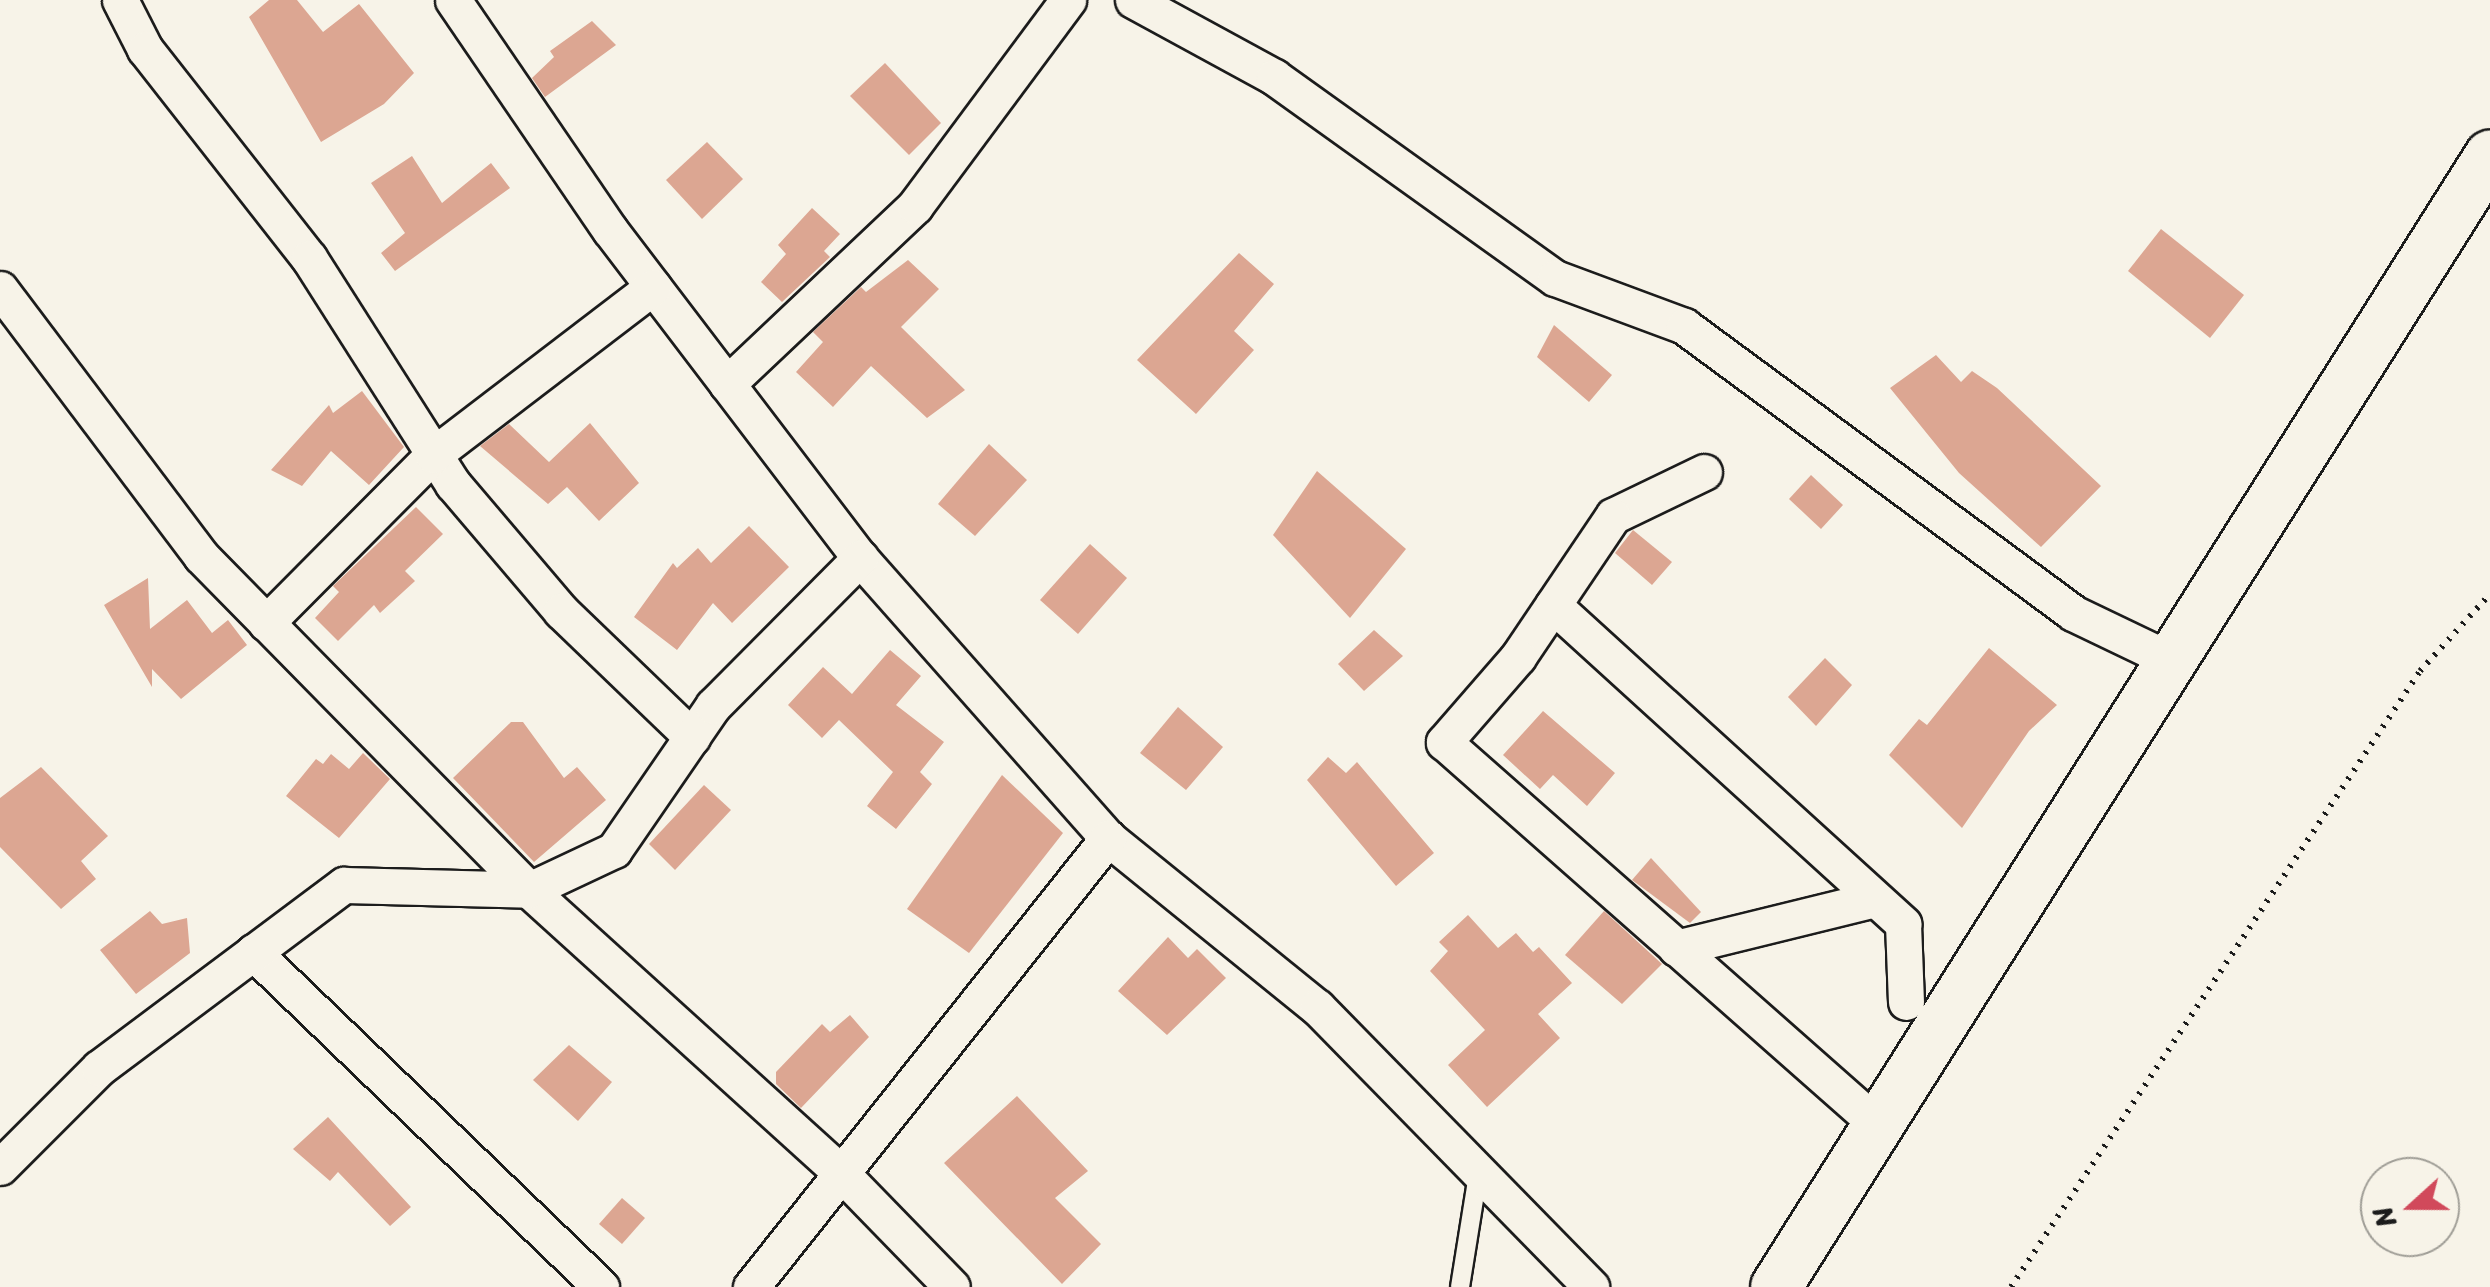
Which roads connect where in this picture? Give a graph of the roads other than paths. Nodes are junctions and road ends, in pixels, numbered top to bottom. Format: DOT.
graph roads {
  1 [pos="120,0"];
  2 [pos="453,0"];
  3 [pos="1068,0"];
  4 [pos="1133,0"];
  5 [pos="2490,156"];
  6 [pos="653,288"];
  7 [pos="0,289"];
  8 [pos="728,384"];
  9 [pos="433,454"];
  10 [pos="1704,472"];
  11 [pos="860,558"];
  12 [pos="1553,606"];
  13 [pos="266,623"];
  14 [pos="2171,660"];
  15 [pos="692,737"];
  16 [pos="1108,838"];
  17 [pos="528,890"];
  18 [pos="1875,899"];
  19 [pos="1676,948"];
  20 [pos="253,952"];
  21 [pos="1906,1002"];
  22 [pos="1878,1126"];
  23 [pos="0,1167"];
  24 [pos="1478,1175"];
  25 [pos="846,1177"];
  26 [pos="601,1287"];
  27 [pos="750,1287"];
  28 [pos="952,1287"];
  29 [pos="1460,1287"];
  30 [pos="1591,1287"];
  31 [pos="1776,1287"];
  1 -- 9 [label="street"];
  2 -- 6 [label="street"];
  3 -- 8 [label="street"];
  4 -- 14 [label="street"];
  5 -- 14 [label="main road"];
  6 -- 8 [label="street"];
  6 -- 9 [label="street"];
  7 -- 13 [label="street"];
  8 -- 11 [label="street"];
  9 -- 13 [label="street"];
  9 -- 15 [label="street"];
  10 -- 12 [label="street"];
  11 -- 15 [label="street"];
  11 -- 16 [label="street"];
  12 -- 18 [label="street"];
  12 -- 19 [label="street"];
  13 -- 17 [label="street"];
  14 -- 22 [label="main road"];
  15 -- 17 [label="street"];
  16 -- 24 [label="street"];
  16 -- 25 [label="street"];
  17 -- 20 [label="street"];
  17 -- 25 [label="street"];
  18 -- 19 [label="street"];
  18 -- 21 [label="street"];
  19 -- 22 [label="street"];
  20 -- 23 [label="street"];
  20 -- 26 [label="street"];
  22 -- 31 [label="main road"];
  24 -- 29 [label="lane"];
  24 -- 30 [label="street"];
  25 -- 27 [label="street"];
  25 -- 28 [label="street"];
}
